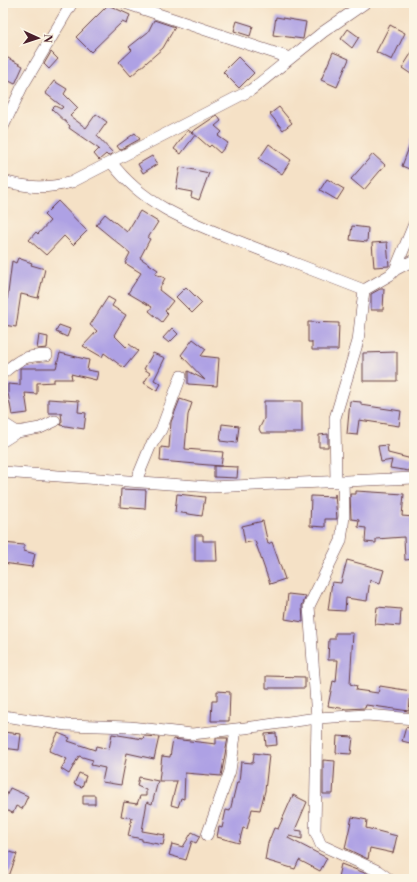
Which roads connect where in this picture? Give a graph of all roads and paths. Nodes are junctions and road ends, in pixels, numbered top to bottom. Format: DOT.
graph roads {
  1 [pos="72,3"];
  2 [pos="125,3"];
  3 [pos="365,3"];
  4 [pos="290,58"];
  5 [pos="3,127"];
  6 [pos="111,162"];
  7 [pos="3,181"];
  8 [pos="414,224"];
  9 [pos="414,260"];
  10 [pos="395,270"];
  11 [pos="364,290"];
  12 [pos="47,355"];
  13 [pos="3,373"];
  14 [pos="181,376"];
  15 [pos="55,421"];
  16 [pos="3,423"];
  17 [pos="17,432"];
  18 [pos="3,441"];
  19 [pos="3,472"];
  20 [pos="414,478"];
  21 [pos="136,482"];
  22 [pos="340,482"];
  23 [pos="3,716"];
  24 [pos="317,718"];
  25 [pos="414,719"];
  26 [pos="236,729"];
  27 [pos="207,835"];
  28 [pos="389,879"];
  1 -- 5 [label="street"];
  2 -- 4 [label="street"];
  3 -- 4 [label="street"];
  4 -- 6 [label="street"];
  6 -- 7 [label="street"];
  6 -- 11 [label="street"];
  8 -- 10 [label="street"];
  9 -- 10 [label="street"];
  10 -- 11 [label="street"];
  11 -- 22 [label="street"];
  12 -- 13 [label="street"];
  14 -- 21 [label="street"];
  15 -- 17 [label="street"];
  16 -- 17 [label="street"];
  17 -- 18 [label="street"];
  19 -- 21 [label="street"];
  20 -- 22 [label="street"];
  21 -- 22 [label="street"];
  22 -- 24 [label="street"];
  23 -- 26 [label="street"];
  24 -- 25 [label="street"];
  24 -- 26 [label="street"];
  24 -- 28 [label="street"];
  26 -- 27 [label="street"];
}
